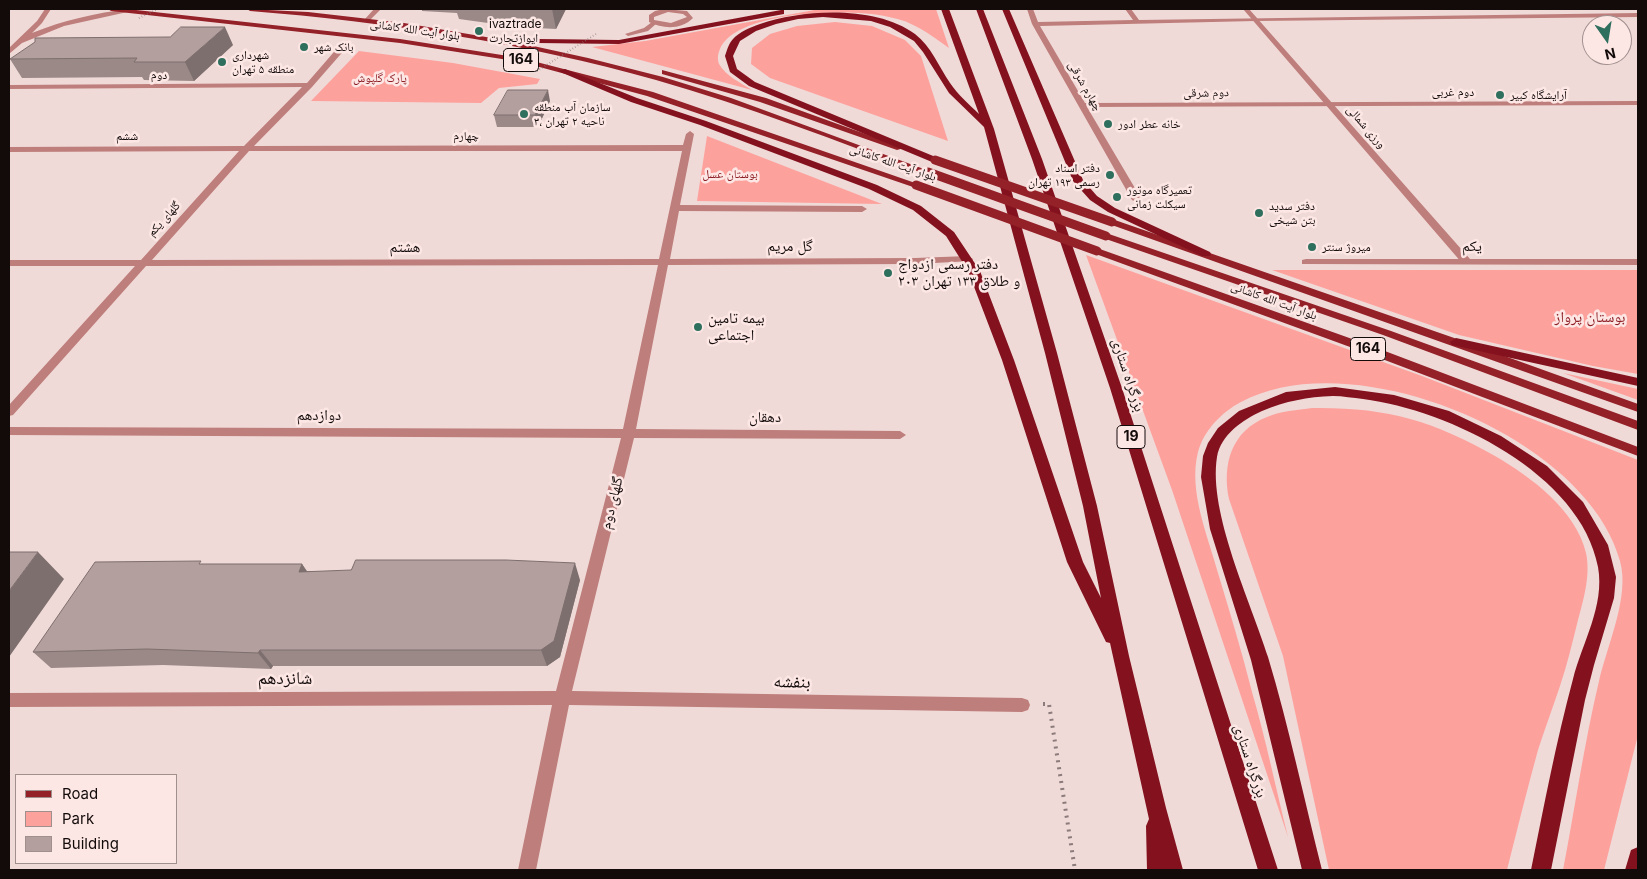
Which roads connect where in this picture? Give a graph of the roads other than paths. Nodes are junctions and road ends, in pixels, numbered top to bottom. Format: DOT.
graph roads {
  1 [pos="48,9"];
  2 [pos="111,9"];
  3 [pos="250,9"];
  4 [pos="378,9"];
  5 [pos="799,9"];
  6 [pos="945,9"];
  7 [pos="979,9"];
  8 [pos="1005,9"];
  9 [pos="1030,9"];
  10 [pos="1128,9"];
  11 [pos="1246,9"];
  12 [pos="128,10"];
  13 [pos="680,10"];
  14 [pos="655,11"];
  15 [pos="1638,15"];
  16 [pos="1255,19"];
  17 [pos="368,20"];
  18 [pos="1137,22"];
  19 [pos="654,23"];
  20 [pos="1035,24"];
  21 [pos="628,34"];
  22 [pos="22,41"];
  23 [pos="538,41"];
  24 [pos="506,43"];
  25 [pos="343,47"];
  26 [pos="9,52"];
  27 [pos="562,71"];
  28 [pos="309,85"];
  29 [pos="9,87"];
  30 [pos="1328,103"];
  31 [pos="1638,103"];
  32 [pos="1083,105"];
  33 [pos="989,129"];
  34 [pos="690,134"];
  35 [pos="686,148"];
  36 [pos="9,149"];
  37 [pos="246,149"];
  38 [pos="935,160"];
  39 [pos="1137,200"];
  40 [pos="676,208"];
  41 [pos="862,209"];
  42 [pos="1206,254"];
  43 [pos="968,259"];
  44 [pos="666,261"];
  45 [pos="1466,261"];
  46 [pos="1306,262"];
  47 [pos="1638,262"];
  48 [pos="9,263"];
  49 [pos="144,263"];
  50 [pos="1456,342"];
  51 [pos="1638,382"];
  52 [pos="1638,408"];
  53 [pos="9,412"];
  54 [pos="1638,426"];
  55 [pos="9,431"];
  56 [pos="630,432"];
  57 [pos="900,435"];
  58 [pos="1638,452"];
  59 [pos="1121,656"];
  60 [pos="562,698"];
  61 [pos="9,700"];
  62 [pos="1022,705"];
  63 [pos="1156,808"];
  64 [pos="1638,857"];
  65 [pos="527,870"];
  66 [pos="1157,870"];
  67 [pos="1174,870"];
  68 [pos="1268,870"];
  69 [pos="1312,870"];
  70 [pos="1541,870"];
  71 [pos="1635,870"];
  1 -- 22 [label="street"];
  2 -- 12 [label="main road, بلوار آیت الله کاشانی / 164"];
  3 -- 17 [label="main road, بلوار آیت الله کاشانی / 164"];
  4 -- 17 [label="street"];
  5 -- 23 [label="highway"];
  6 -- 33 [label="highway"];
  7 -- 68 [label="highway, بزرگراه ستاری / 19"];
  8 -- 42 [label="highway"];
  9 -- 20 [label="street, چهارم شرقی"];
  10 -- 18 [label="street"];
  11 -- 16 [label="street, ورزی شمالی"];
  12 -- 22 [label="street"];
  12 -- 27 [label="main road, بلوار آیت الله کاشانی / 164"];
  13 -- 14 [label="street"];
  13 -- 19 [label="street"];
  14 -- 19 [label="street"];
  15 -- 16 [label="street"];
  16 -- 18 [label="street"];
  16 -- 30 [label="street, ورزی شمالی"];
  17 -- 24 [label="main road, بلوار آیت الله کاشانی / 164"];
  18 -- 20 [label="street"];
  19 -- 21 [label="street"];
  20 -- 32 [label="street, چهارم شرقی"];
  22 -- 26 [label="street"];
  23 -- 24 [label="main road"];
  23 -- 38 [label="main road"];
  24 -- 54 [label="main road, بلوار آیت الله کاشانی / 164, bridge"];
  25 -- 28 [label="street, گلهای یکم"];
  27 -- 43 [label="highway"];
  27 -- 58 [label="main road, بلوار آیت الله کاشانی / 164, bridge"];
  28 -- 29 [label="street, دوم"];
  28 -- 37 [label="street, گلهای یکم"];
  30 -- 31 [label="street, دوم غربی"];
  30 -- 32 [label="street, دوم شرقی"];
  30 -- 45 [label="street, ورزی شمالی"];
  32 -- 39 [label="street, چهارم شرقی"];
  33 -- 38 [label="highway"];
  33 -- 59 [label="highway"];
  34 -- 35 [label="street, گلهای دوم"];
  35 -- 37 [label="street, چهارم"];
  35 -- 40 [label="street, گلهای دوم"];
  36 -- 37 [label="street, ششم"];
  37 -- 49 [label="street, گلهای یکم"];
  38 -- 42 [label="main road, bridge"];
  40 -- 41 [label="street"];
  40 -- 44 [label="street, گلهای دوم"];
  42 -- 50 [label="main road"];
  43 -- 44 [label="street, گل مریم"];
  43 -- 59 [label="highway"];
  44 -- 49 [label="street, هشتم"];
  44 -- 56 [label="street, گلهای دوم"];
  45 -- 46 [label="street, یکم"];
  45 -- 47 [label="street, یکم"];
  48 -- 49 [label="street, هشتم"];
  49 -- 53 [label="street, گلهای یکم"];
  50 -- 51 [label="highway"];
  50 -- 52 [label="main road"];
  55 -- 56 [label="street, دوازدهم"];
  56 -- 57 [label="street, دهقان"];
  56 -- 60 [label="street, گلهای دوم"];
  59 -- 63 [label="highway"];
  60 -- 61 [label="street, شانزدهم"];
  60 -- 62 [label="street, بنفشه"];
  60 -- 65 [label="street, گلهای دوم"];
  63 -- 66 [label="highway"];
  63 -- 67 [label="highway"];
  64 -- 71 [label="highway"];
  69 -- 70 [label="highway"];
}
